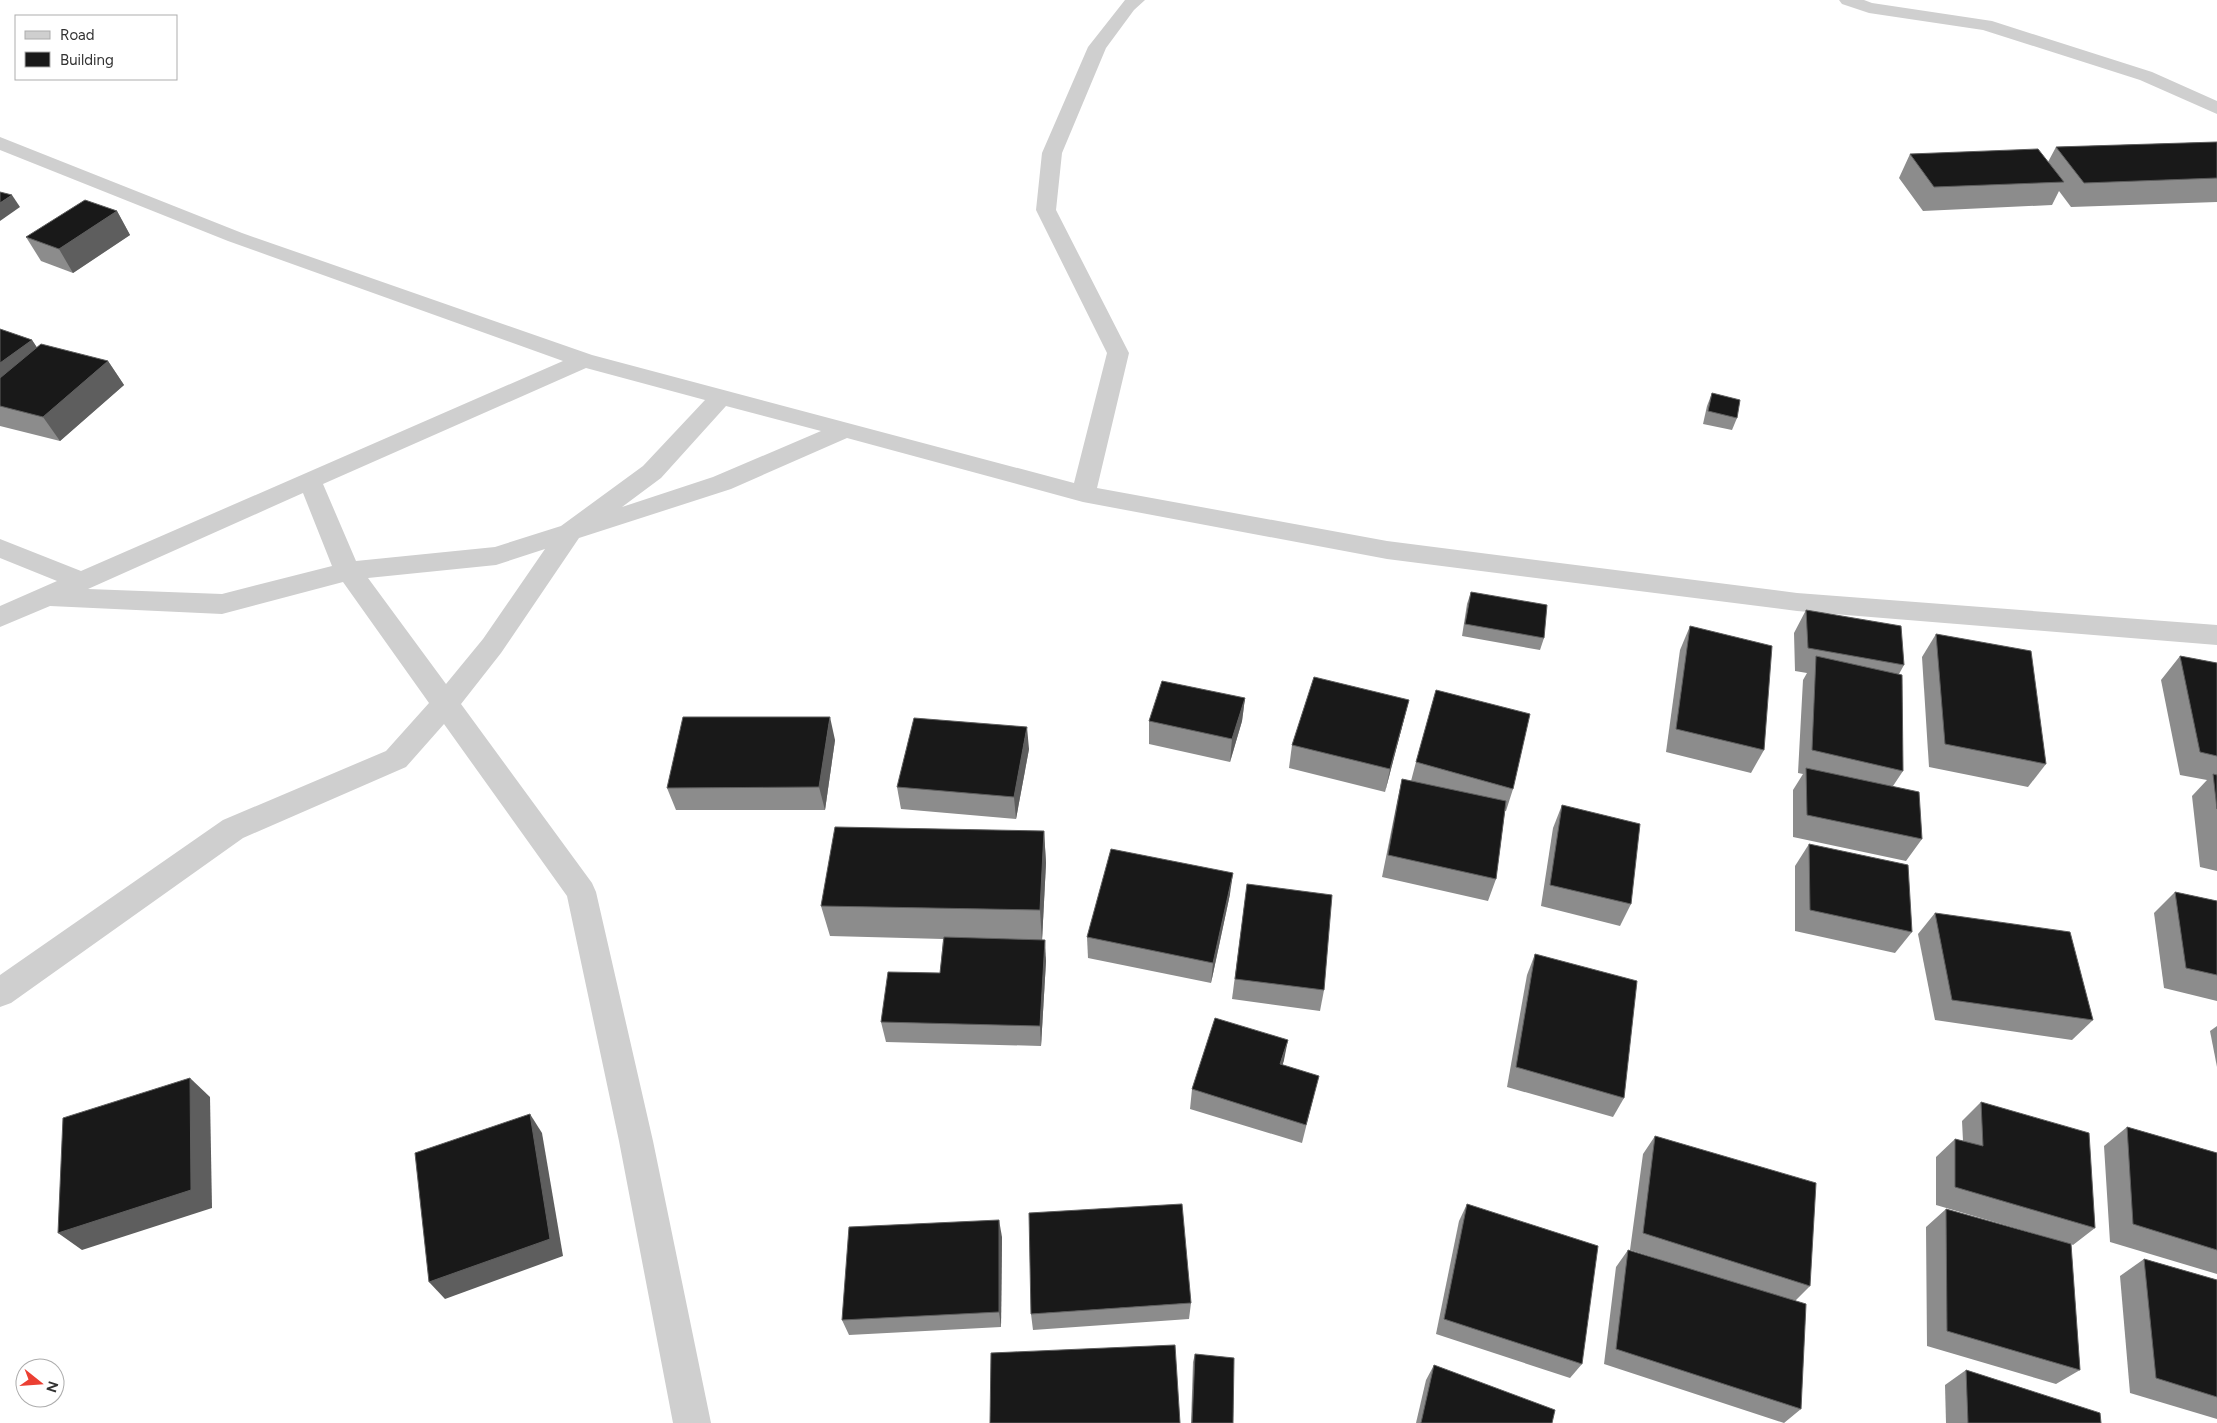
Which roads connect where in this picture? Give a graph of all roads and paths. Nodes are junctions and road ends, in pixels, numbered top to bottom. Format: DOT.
graph roads {
  1 [pos="1136,0"];
  2 [pos="1848,0"];
  3 [pos="2217,108"];
  4 [pos="0,143"];
  5 [pos="584,360"];
  6 [pos="721,397"];
  7 [pos="845,430"];
  8 [pos="310,481"];
  9 [pos="1083,494"];
  10 [pos="570,532"];
  11 [pos="0,548"];
  12 [pos="350,571"];
  13 [pos="82,581"];
  14 [pos="47,596"];
  15 [pos="0,616"];
  16 [pos="2217,635"];
  17 [pos="445,704"];
  18 [pos="0,993"];
  19 [pos="692,1423"];
  1 -- 9 [label="street"];
  2 -- 3 [label="street"];
  4 -- 5 [label="street"];
  5 -- 6 [label="street"];
  5 -- 8 [label="street"];
  6 -- 7 [label="street"];
  6 -- 10 [label="street"];
  7 -- 9 [label="street"];
  7 -- 10 [label="street"];
  8 -- 12 [label="street"];
  8 -- 13 [label="street"];
  9 -- 16 [label="street"];
  10 -- 12 [label="street"];
  10 -- 17 [label="street"];
  11 -- 13 [label="street"];
  12 -- 14 [label="street"];
  12 -- 17 [label="street"];
  13 -- 14 [label="street"];
  14 -- 15 [label="street"];
  17 -- 18 [label="street"];
  17 -- 19 [label="street"];
}
